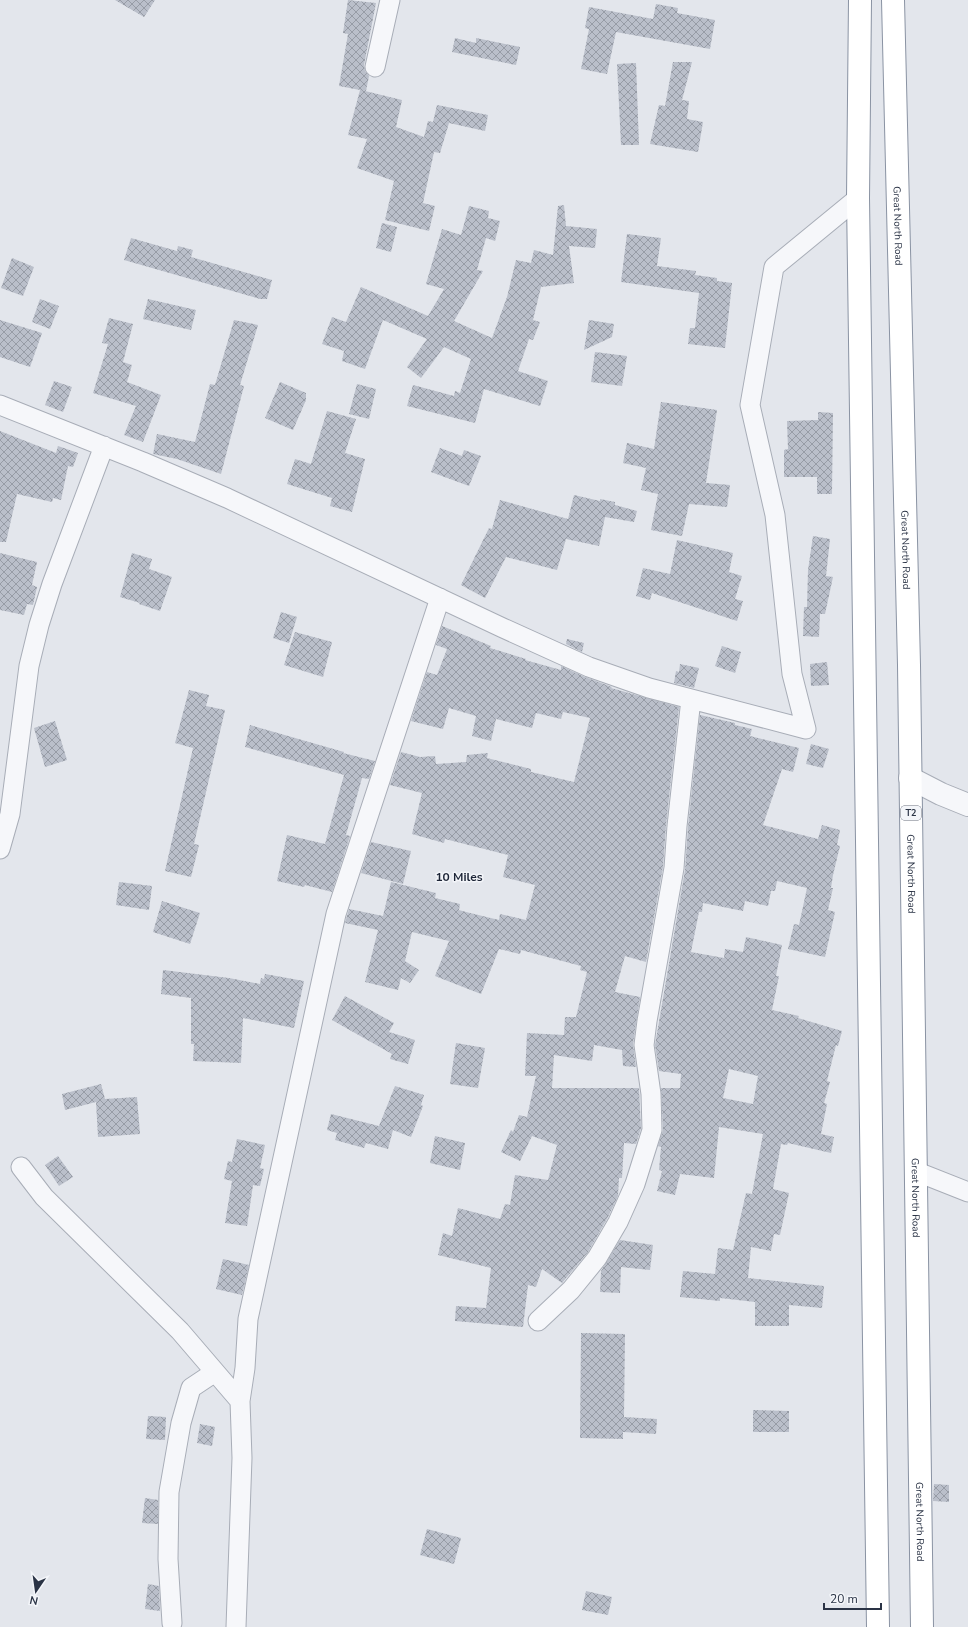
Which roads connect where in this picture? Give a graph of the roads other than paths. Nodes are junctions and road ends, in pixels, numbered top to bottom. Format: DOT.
graph roads {
  1 [pos="390,0"];
  2 [pos="860,0"];
  3 [pos="893,0"];
  4 [pos="376,67"];
  5 [pos="858,198"];
  6 [pos="0,405"];
  7 [pos="104,446"];
  8 [pos="440,598"];
  9 [pos="691,699"];
  10 [pos="910,778"];
  11 [pos="968,805"];
  12 [pos="0,848"];
  13 [pos="21,1167"];
  14 [pos="915,1171"];
  15 [pos="968,1192"];
  16 [pos="538,1320"];
  17 [pos="215,1372"];
  18 [pos="240,1401"];
  19 [pos="172,1623"];
  20 [pos="236,1627"];
  21 [pos="878,1627"];
  22 [pos="922,1627"];
  1 -- 4 [label="street"];
  2 -- 5 [label="highway"];
  3 -- 10 [label="highway, Great North Road / T2"];
  5 -- 9 [label="street"];
  5 -- 21 [label="highway"];
  6 -- 7 [label="street"];
  7 -- 8 [label="street"];
  7 -- 12 [label="street"];
  8 -- 9 [label="street"];
  8 -- 18 [label="street"];
  9 -- 16 [label="street"];
  10 -- 11 [label="street"];
  10 -- 14 [label="highway, Great North Road / T2"];
  13 -- 17 [label="street"];
  14 -- 15 [label="street"];
  14 -- 22 [label="highway, Great North Road / T2"];
  17 -- 18 [label="street"];
  17 -- 19 [label="street"];
  18 -- 20 [label="street"];
}
